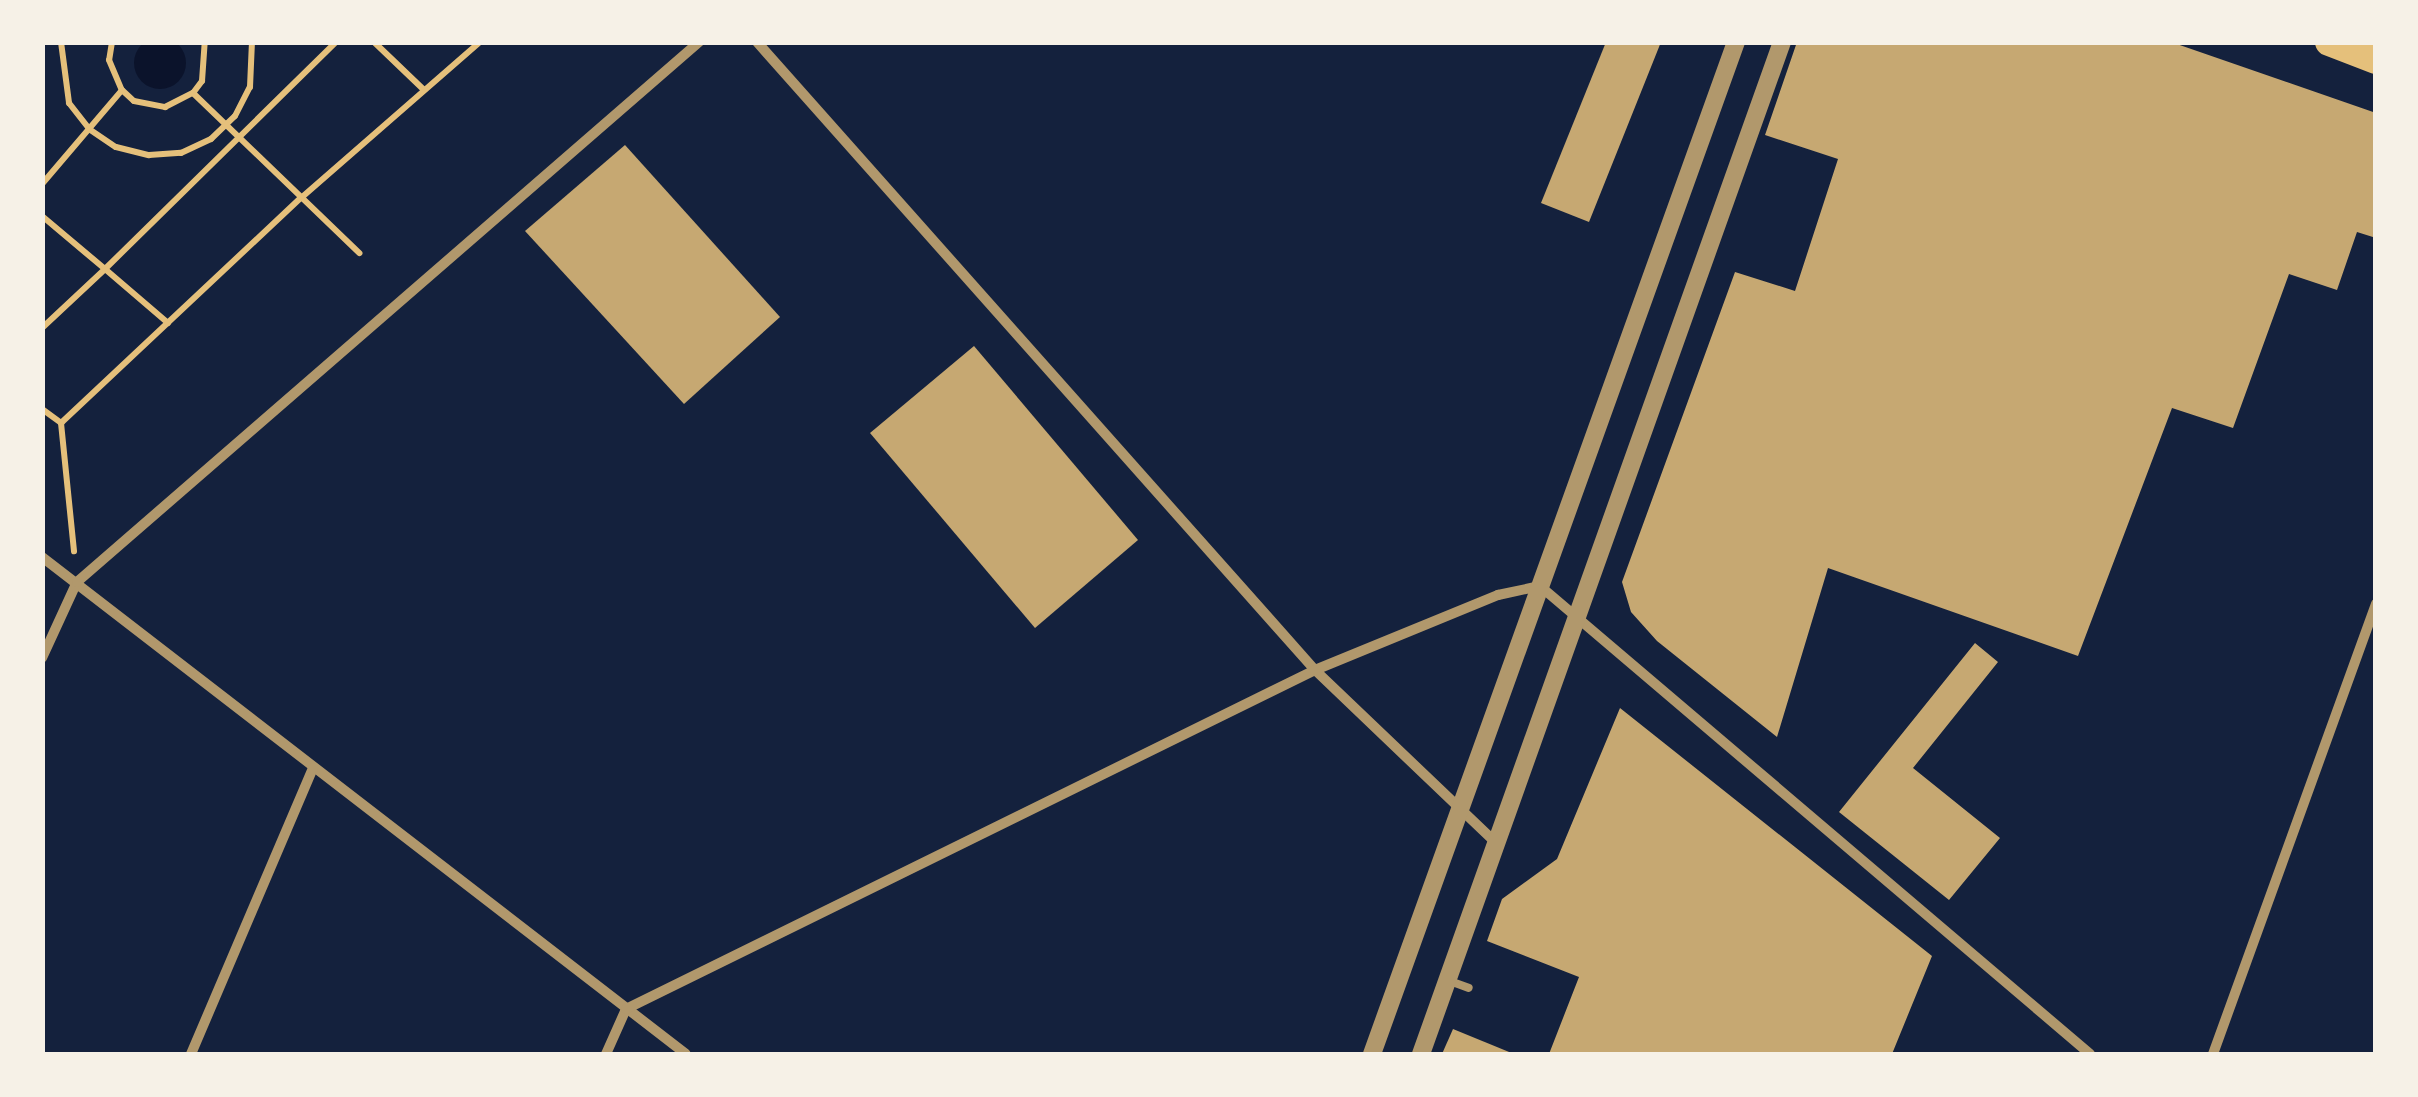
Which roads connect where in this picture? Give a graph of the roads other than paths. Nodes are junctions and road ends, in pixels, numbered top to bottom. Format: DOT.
graph roads {
  1 [pos="700,42"];
  2 [pos="758,42"];
  3 [pos="1736,42"];
  4 [pos="1782,42"];
  5 [pos="2329,42"];
  6 [pos="2376,60"];
  7 [pos="42,557"];
  8 [pos="77,582"];
  9 [pos="1540,586"];
  10 [pos="2376,604"];
  11 [pos="1578,614"];
  12 [pos="42,658"];
  13 [pos="1315,670"];
  14 [pos="314,768"];
  15 [pos="1461,808"];
  16 [pos="1496,843"];
  17 [pos="1448,980"];
  18 [pos="1468,988"];
  19 [pos="626,1009"];
  20 [pos="191,1054"];
  21 [pos="606,1054"];
  22 [pos="686,1054"];
  23 [pos="1372,1054"];
  24 [pos="1421,1054"];
  25 [pos="2090,1054"];
  26 [pos="2213,1054"];
  1 -- 8 [label="street"];
  2 -- 13 [label="street"];
  3 -- 9 [label="street"];
  4 -- 11 [label="street"];
  5 -- 6 [label="highway"];
  7 -- 8 [label="street"];
  8 -- 12 [label="street"];
  8 -- 14 [label="street"];
  9 -- 11 [label="street"];
  9 -- 13 [label="street"];
  9 -- 15 [label="street"];
  10 -- 26 [label="street"];
  11 -- 16 [label="street"];
  11 -- 25 [label="street"];
  13 -- 15 [label="street"];
  13 -- 19 [label="street"];
  14 -- 19 [label="street"];
  14 -- 20 [label="street"];
  15 -- 16 [label="street"];
  15 -- 23 [label="street"];
  16 -- 17 [label="street"];
  17 -- 18 [label="lane"];
  17 -- 24 [label="street"];
  19 -- 21 [label="street"];
  19 -- 22 [label="street"];
}
